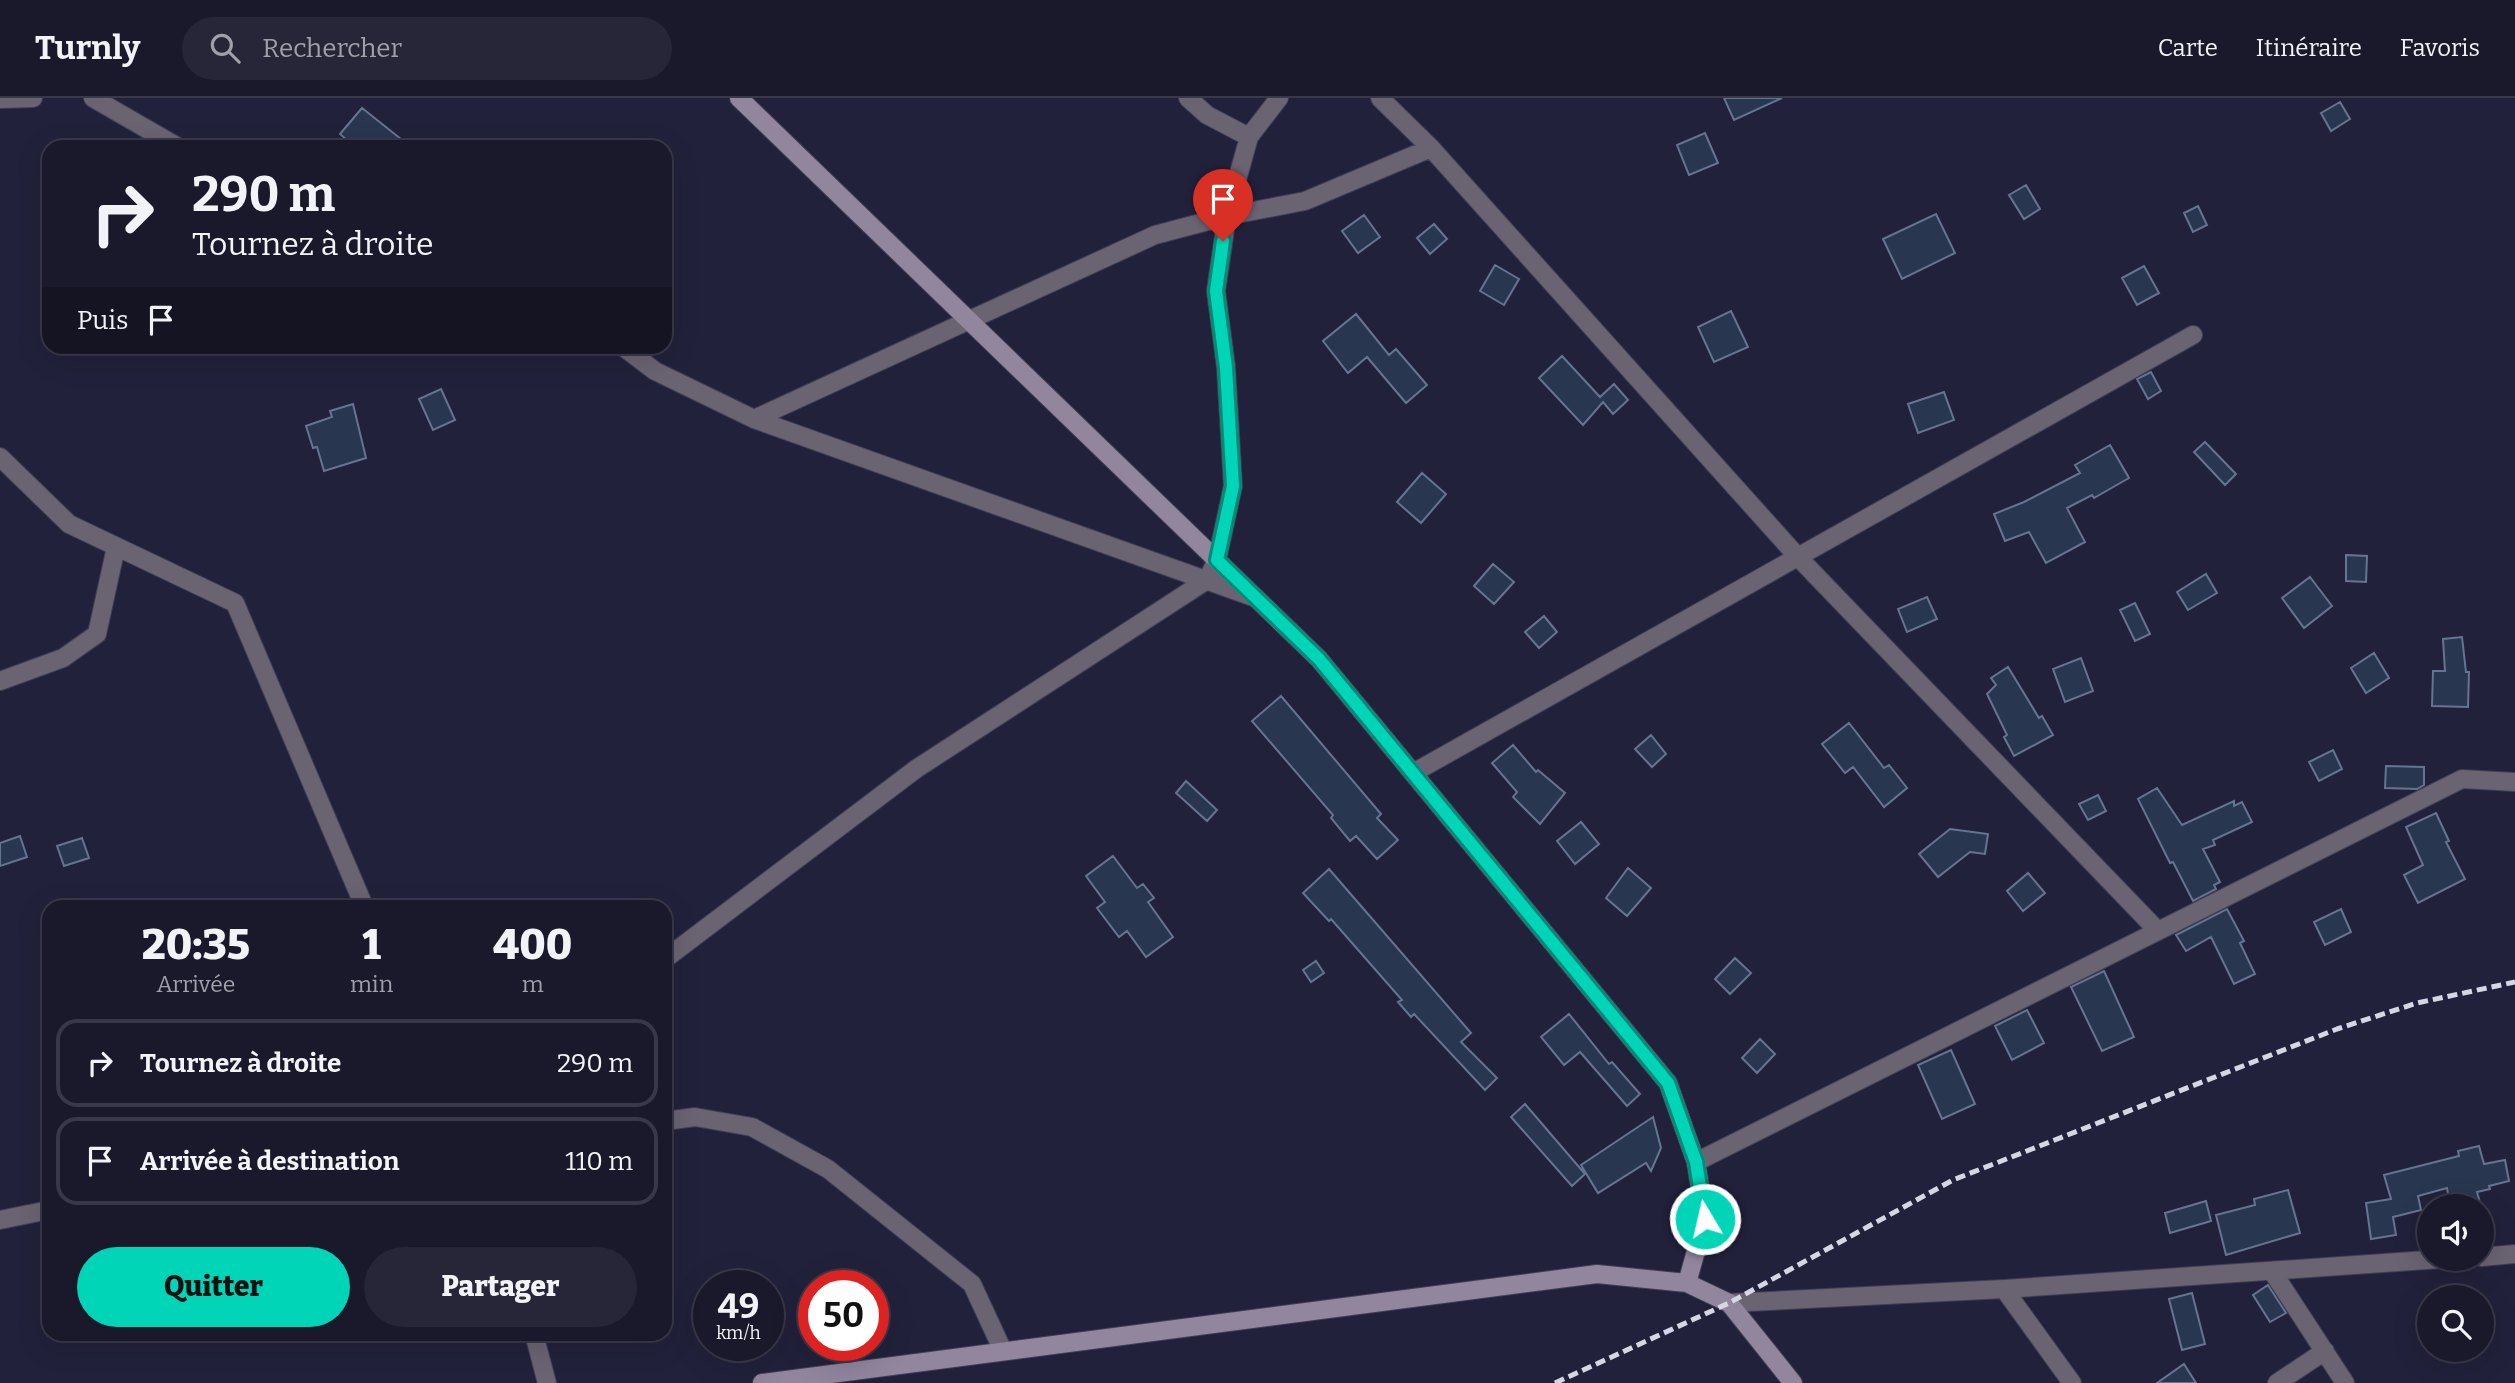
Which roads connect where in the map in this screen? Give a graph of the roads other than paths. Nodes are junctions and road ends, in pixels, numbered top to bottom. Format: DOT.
graph roads {
  1 [pos="33,98"];
  2 [pos="93,98"];
  3 [pos="739,98"];
  4 [pos="1188,98"];
  5 [pos="1279,98"];
  6 [pos="1380,98"];
  7 [pos="0,99"];
  8 [pos="1249,137"];
  9 [pos="166,140"];
  10 [pos="1431,148"];
  11 [pos="1227,216"];
  12 [pos="970,320"];
  13 [pos="2193,335"];
  14 [pos="632,354"];
  15 [pos="754,419"];
  16 [pos="0,457"];
  17 [pos="116,547"];
  18 [pos="1797,556"];
  19 [pos="1217,560"];
  20 [pos="1207,580"];
  21 [pos="1256,598"];
  22 [pos="0,681"];
  23 [pos="1413,773"];
  24 [pos="2515,782"];
  25 [pos="361,900"];
  26 [pos="2158,931"];
  27 [pos="672,954"];
  28 [pos="672,1120"];
  29 [pos="1696,1162"];
  30 [pos="42,1211"];
  31 [pos="0,1220"];
  32 [pos="2515,1254"];
  33 [pos="2494,1255"];
  34 [pos="2417,1261"];
  35 [pos="2272,1271"];
  36 [pos="1687,1283"];
  37 [pos="2004,1289"];
  38 [pos="1729,1303"];
  39 [pos="536,1341"];
  40 [pos="1003,1351"];
  41 [pos="2325,1351"];
  42 [pos="547,1383"];
  43 [pos="762,1383"];
  44 [pos="1793,1383"];
  45 [pos="2072,1383"];
  46 [pos="2277,1383"];
  47 [pos="2345,1383"];
  1 -- 7 [label="street"];
  2 -- 9 [label="street"];
  3 -- 12 [label="main road"];
  4 -- 8 [label="street"];
  5 -- 8 [label="street"];
  6 -- 10 [label="street"];
  8 -- 11 [label="street"];
  10 -- 11 [label="street"];
  10 -- 18 [label="street"];
  11 -- 12 [label="street"];
  11 -- 19 [label="street"];
  12 -- 15 [label="street"];
  12 -- 19 [label="main road"];
  13 -- 18 [label="street"];
  14 -- 15 [label="street"];
  15 -- 20 [label="street"];
  16 -- 17 [label="street"];
  17 -- 22 [label="street"];
  17 -- 25 [label="street"];
  18 -- 23 [label="street"];
  18 -- 26 [label="street"];
  19 -- 20 [label="street"];
  19 -- 21 [label="main road"];
  20 -- 21 [label="street"];
  20 -- 27 [label="street"];
  21 -- 23 [label="main road"];
  23 -- 29 [label="main road"];
  24 -- 26 [label="street"];
  26 -- 29 [label="street"];
  28 -- 40 [label="street"];
  29 -- 36 [label="main road"];
  30 -- 31 [label="street"];
  32 -- 33 [label="street"];
  34 -- 35 [label="street"];
  35 -- 37 [label="street"];
  35 -- 41 [label="street"];
  36 -- 38 [label="main road"];
  36 -- 40 [label="main road"];
  37 -- 38 [label="street"];
  37 -- 45 [label="street"];
  38 -- 44 [label="main road"];
  39 -- 42 [label="street"];
  40 -- 43 [label="main road"];
  41 -- 46 [label="street"];
  41 -- 47 [label="street"];
}
